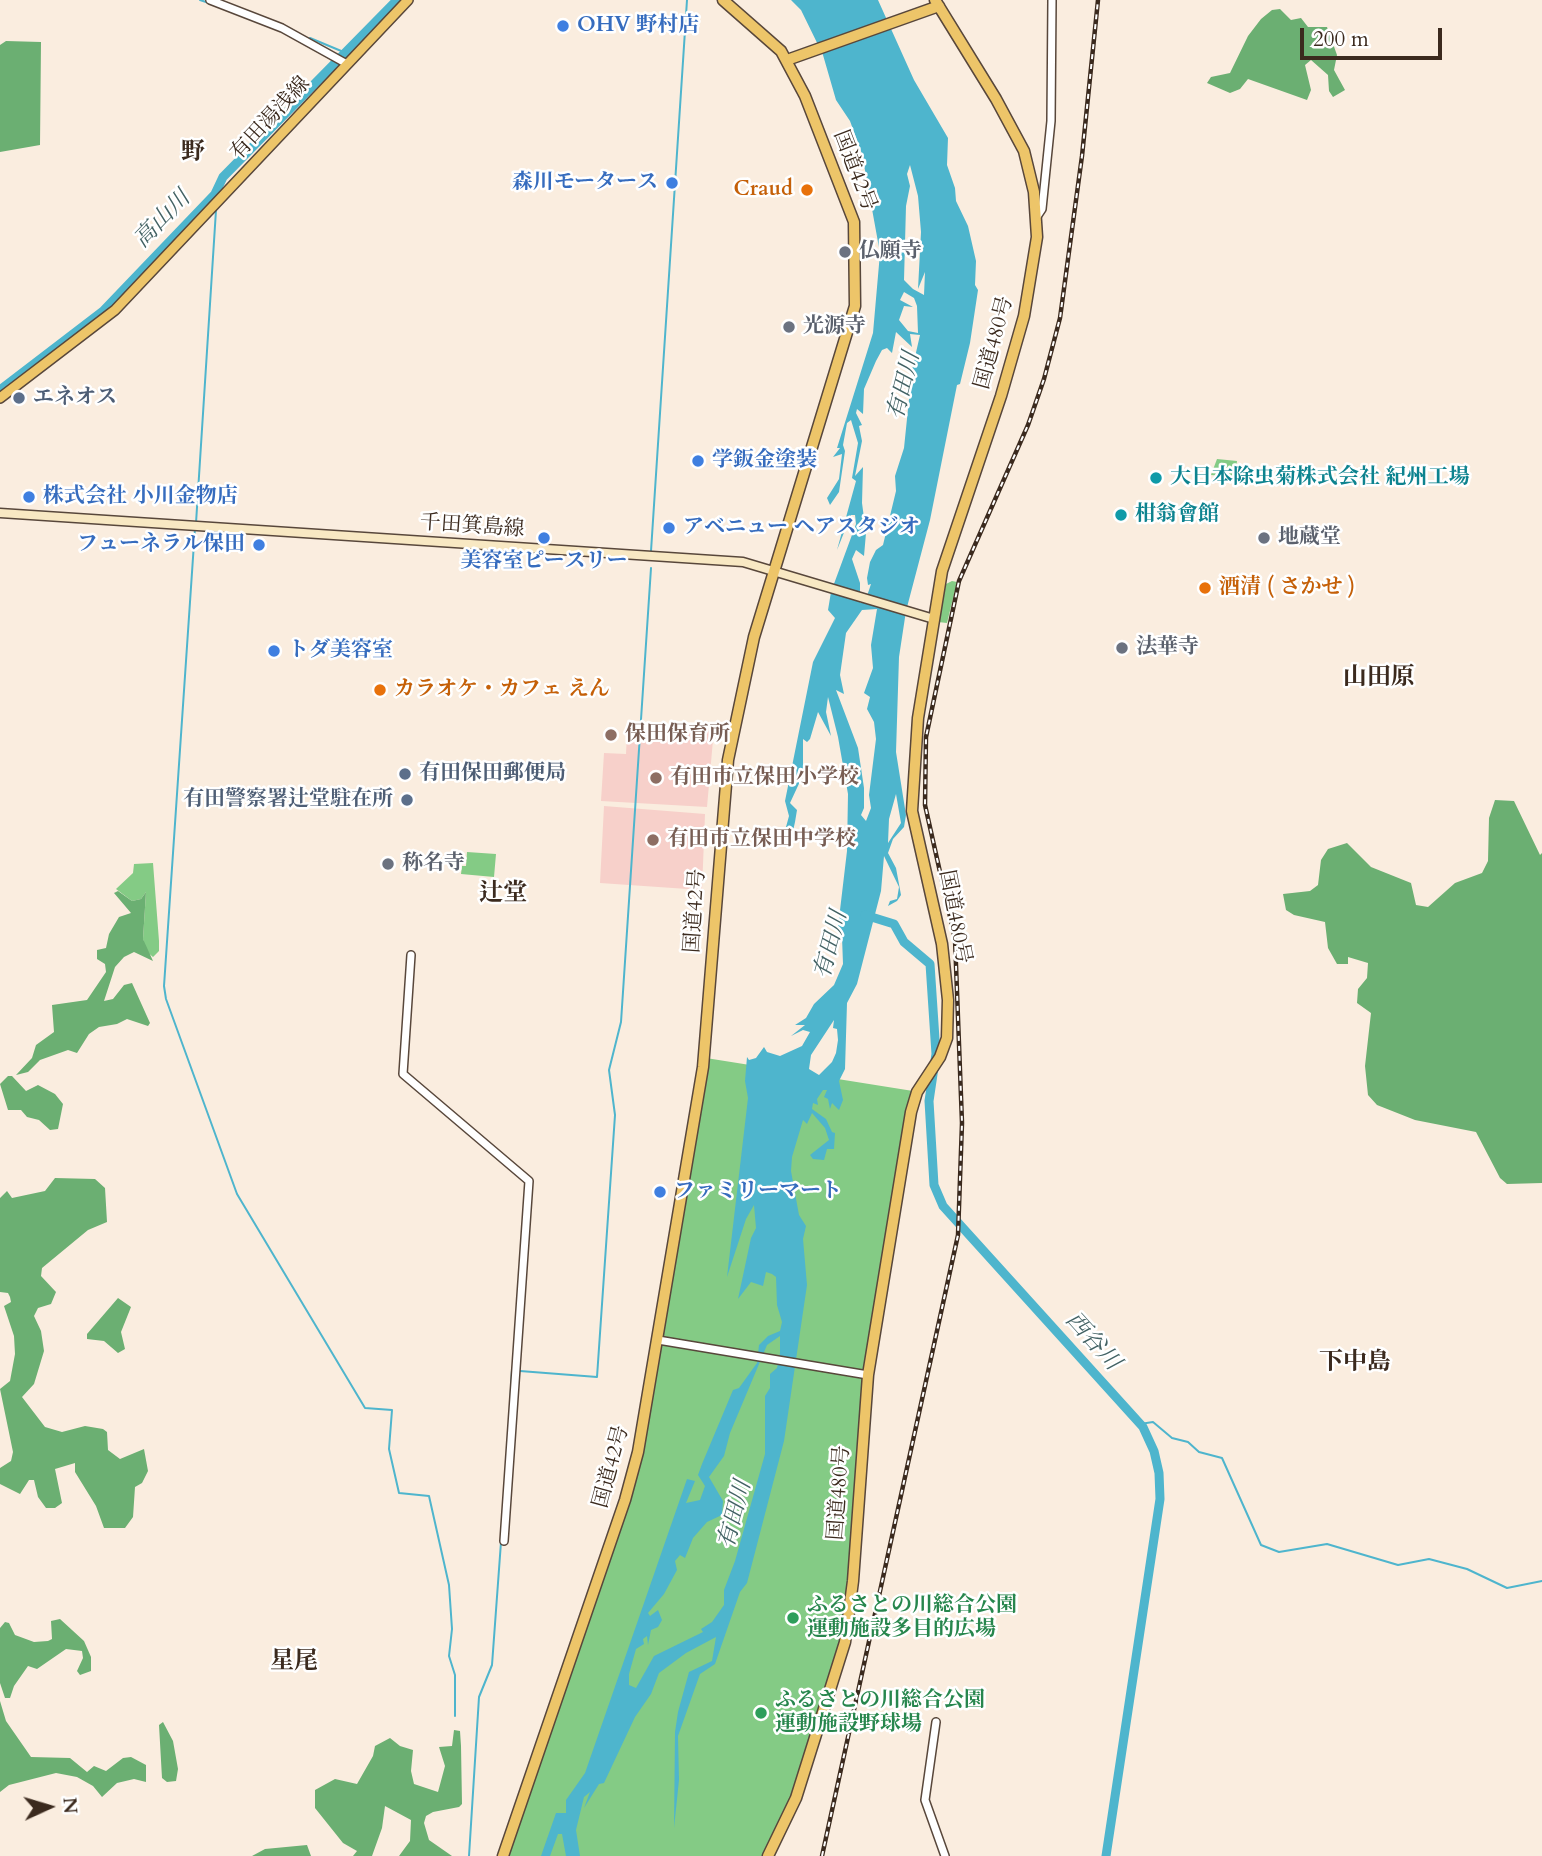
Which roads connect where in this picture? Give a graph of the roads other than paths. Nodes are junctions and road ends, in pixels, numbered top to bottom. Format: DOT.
graph roads {
  1 [pos="209,0"];
  2 [pos="408,0"];
  3 [pos="723,0"];
  4 [pos="1052,0"];
  5 [pos="935,5"];
  6 [pos="789,59"];
  7 [pos="345,63"];
  8 [pos="1036,218"];
  9 [pos="0,398"];
  10 [pos="0,513"];
  11 [pos="776,571"];
  12 [pos="932,618"];
  13 [pos="411,955"];
  14 [pos="661,1341"];
  15 [pos="865,1374"];
  16 [pos="504,1541"];
  17 [pos="936,1722"];
  18 [pos="503,1856"];
  19 [pos="768,1856"];
  20 [pos="945,1856"];
  1 -- 7 [label="street"];
  2 -- 7 [label="main road, 有田湯浅線"];
  3 -- 6 [label="highway, 国道42号"];
  4 -- 8 [label="street"];
  5 -- 6 [label="highway"];
  5 -- 8 [label="highway, 国道480号"];
  6 -- 11 [label="highway, 国道42号"];
  7 -- 9 [label="main road, 有田湯浅線"];
  8 -- 12 [label="highway, 国道480号"];
  10 -- 11 [label="main road, 千田箕島線"];
  11 -- 12 [label="main road, 千田箕島線"];
  11 -- 14 [label="highway, 国道42号"];
  12 -- 15 [label="highway, 国道480号"];
  13 -- 16 [label="street"];
  14 -- 15 [label="street"];
  14 -- 18 [label="highway, 国道42号"];
  15 -- 19 [label="highway, 国道480号"];
  17 -- 20 [label="street"];
}
